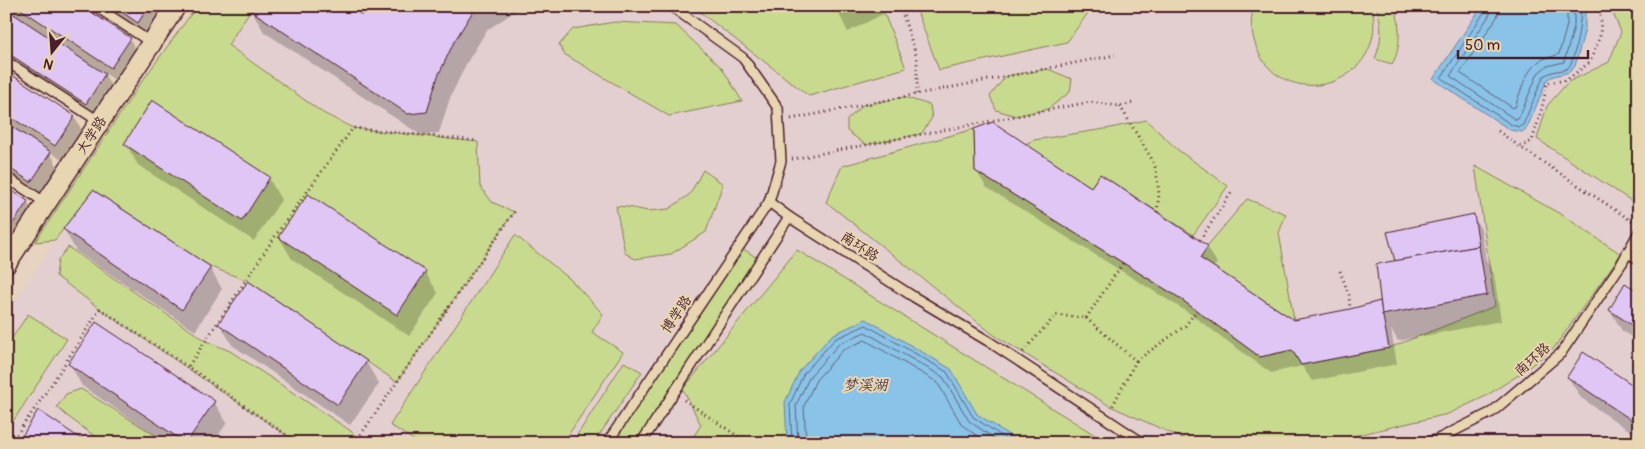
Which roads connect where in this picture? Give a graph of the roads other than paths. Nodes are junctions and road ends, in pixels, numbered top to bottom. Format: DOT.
graph roads {
  1 [pos="95,6"];
  2 [pos="176,6"];
  3 [pos="671,6"];
  4 [pos="152,43"];
  5 [pos="6,61"];
  6 [pos="100,122"];
  7 [pos="6,177"];
  8 [pos="769,202"];
  9 [pos="46,203"];
  10 [pos="789,217"];
  11 [pos="1639,232"];
  12 [pos="1627,252"];
  13 [pos="1639,260"];
  14 [pos="6,264"];
  15 [pos="607,443"];
  16 [pos="641,443"];
  17 [pos="1143,443"];
  18 [pos="1425,443"];
  1 -- 4 [label="lane"];
  2 -- 4 [label="street, 大学路"];
  3 -- 8 [label="lane"];
  4 -- 6 [label="street, 大学路"];
  5 -- 6 [label="lane"];
  6 -- 9 [label="street, 大学路"];
  7 -- 9 [label="lane"];
  8 -- 10 [label="lane, 南环路"];
  8 -- 15 [label="lane, 博学路"];
  9 -- 14 [label="street, 大学路"];
  10 -- 16 [label="lane"];
  10 -- 17 [label="lane, 南环路"];
  11 -- 12 [label="lane, 南环路"];
  12 -- 13 [label="lane"];
  12 -- 18 [label="lane, 南环路"];
}
